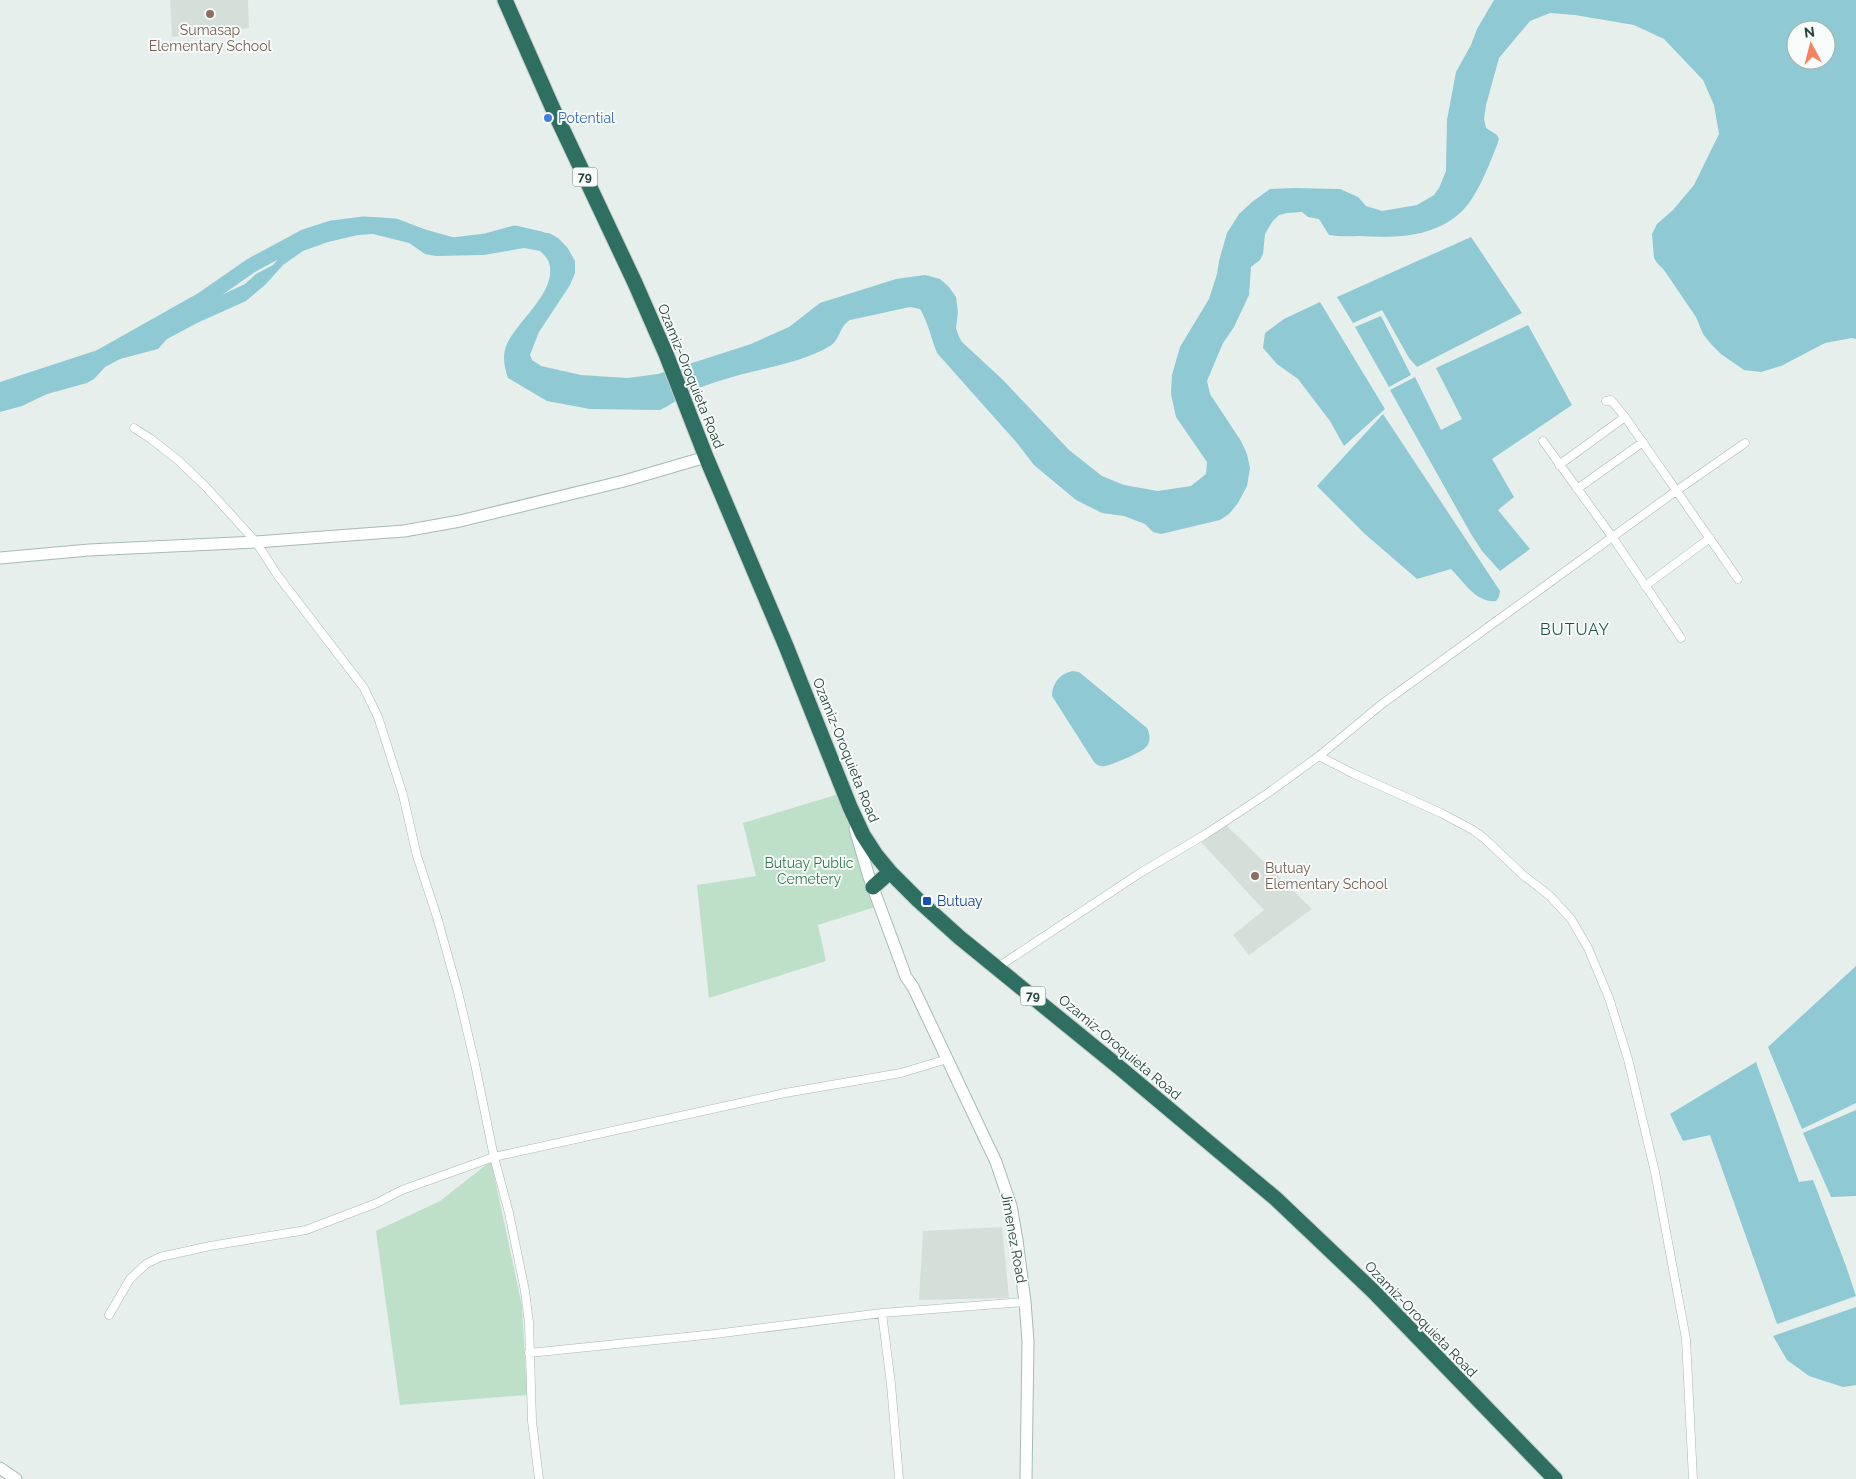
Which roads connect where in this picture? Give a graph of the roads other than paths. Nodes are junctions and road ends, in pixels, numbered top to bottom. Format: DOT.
graph roads {
  1 [pos="505,0"];
  2 [pos="1606,401"];
  3 [pos="1625,417"];
  4 [pos="134,428"];
  5 [pos="1543,441"];
  6 [pos="1643,442"];
  7 [pos="1745,442"];
  8 [pos="706,457"];
  9 [pos="1559,465"];
  10 [pos="1577,489"];
  11 [pos="1676,490"];
  12 [pos="1613,538"];
  13 [pos="1710,538"];
  14 [pos="256,542"];
  15 [pos="0,558"];
  16 [pos="1738,579"];
  17 [pos="1645,586"];
  18 [pos="1681,638"];
  19 [pos="1319,756"];
  20 [pos="850,808"];
  21 [pos="880,880"];
  22 [pos="998,967"];
  23 [pos="947,1059"];
  24 [pos="494,1157"];
  25 [pos="1026,1302"];
  26 [pos="882,1313"];
  27 [pos="109,1315"];
  28 [pos="529,1353"];
  29 [pos="0,1468"];
  30 [pos="16,1479"];
  31 [pos="538,1479"];
  32 [pos="899,1479"];
  33 [pos="1026,1479"];
  34 [pos="1555,1479"];
  35 [pos="1693,1479"];
  1 -- 8 [label="highway, Ozamiz-Oroquieta Road / 79"];
  2 -- 3 [label="street"];
  3 -- 6 [label="street"];
  3 -- 9 [label="street"];
  4 -- 14 [label="street"];
  5 -- 9 [label="street"];
  6 -- 10 [label="street"];
  6 -- 11 [label="street"];
  7 -- 11 [label="street"];
  8 -- 14 [label="street"];
  8 -- 20 [label="highway, Ozamiz-Oroquieta Road / 79"];
  9 -- 10 [label="street"];
  10 -- 12 [label="street"];
  11 -- 12 [label="street"];
  11 -- 13 [label="street"];
  12 -- 17 [label="street"];
  12 -- 19 [label="street"];
  13 -- 16 [label="street"];
  13 -- 17 [label="street"];
  14 -- 15 [label="street"];
  14 -- 24 [label="street"];
  17 -- 18 [label="street"];
  19 -- 22 [label="street"];
  19 -- 35 [label="street"];
  20 -- 21 [label="highway, Ozamiz-Oroquieta Road / 79"];
  20 -- 21 [label="street, Jimenez Road"];
  21 -- 22 [label="highway, Ozamiz-Oroquieta Road / 79"];
  21 -- 23 [label="street, Jimenez Road"];
  22 -- 34 [label="highway, Ozamiz-Oroquieta Road / 79"];
  23 -- 24 [label="street"];
  23 -- 25 [label="street, Jimenez Road"];
  24 -- 27 [label="street"];
  24 -- 28 [label="street"];
  25 -- 26 [label="street"];
  25 -- 33 [label="street, Jimenez Road"];
  26 -- 28 [label="street"];
  26 -- 32 [label="street"];
  28 -- 31 [label="street"];
  29 -- 30 [label="street"];
}
